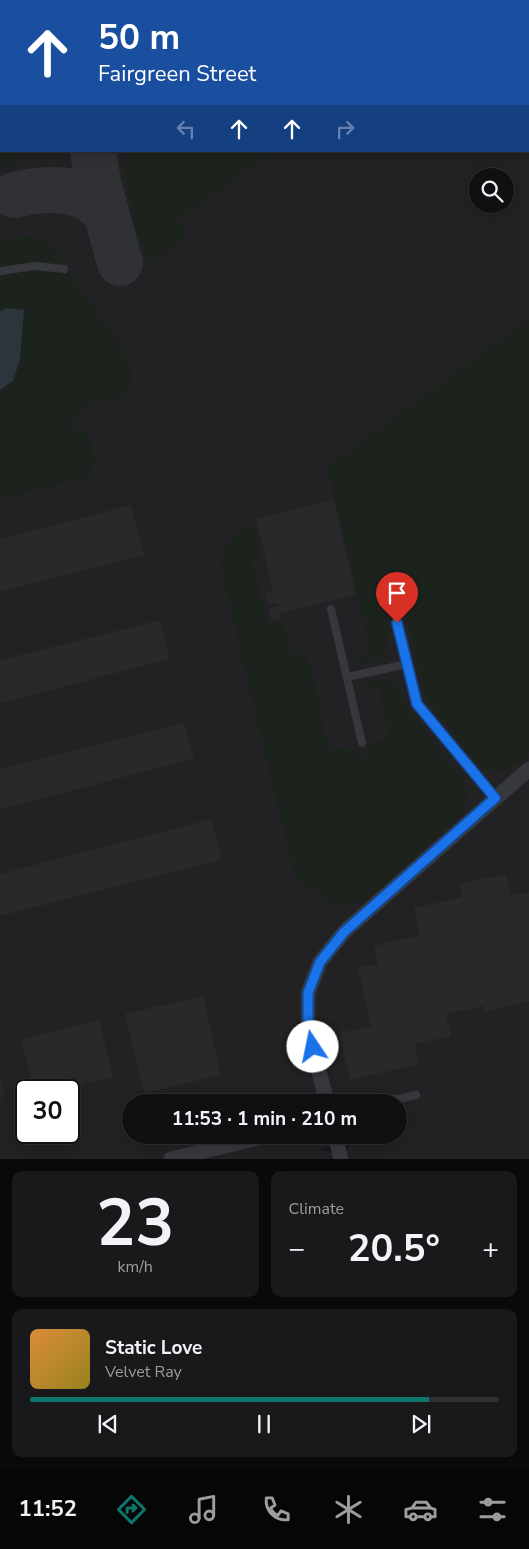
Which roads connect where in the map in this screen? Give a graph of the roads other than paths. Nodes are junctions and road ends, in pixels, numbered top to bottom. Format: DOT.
graph roads {
  1 [pos="64,269"];
  2 [pos="0,271"];
  3 [pos="331,608"];
  4 [pos="397,623"];
  5 [pos="407,664"];
  6 [pos="347,677"];
  7 [pos="362,743"];
  8 [pos="529,768"];
  9 [pos="495,798"];
  10 [pos="325,1094"];
  11 [pos="416,1095"];
  12 [pos="407,1098"];
  13 [pos="234,1144"];
  14 [pos="338,1144"];
  15 [pos="171,1159"];
  16 [pos="342,1159"];
  1 -- 2 [label="lane"];
  3 -- 6 [label="lane"];
  4 -- 5 [label="lane"];
  5 -- 6 [label="lane"];
  5 -- 9 [label="lane"];
  6 -- 7 [label="lane"];
  8 -- 9 [label="street"];
  9 -- 10 [label="street"];
  11 -- 12 [label="lane"];
  13 -- 15 [label="street"];
  14 -- 16 [label="street"];
}
